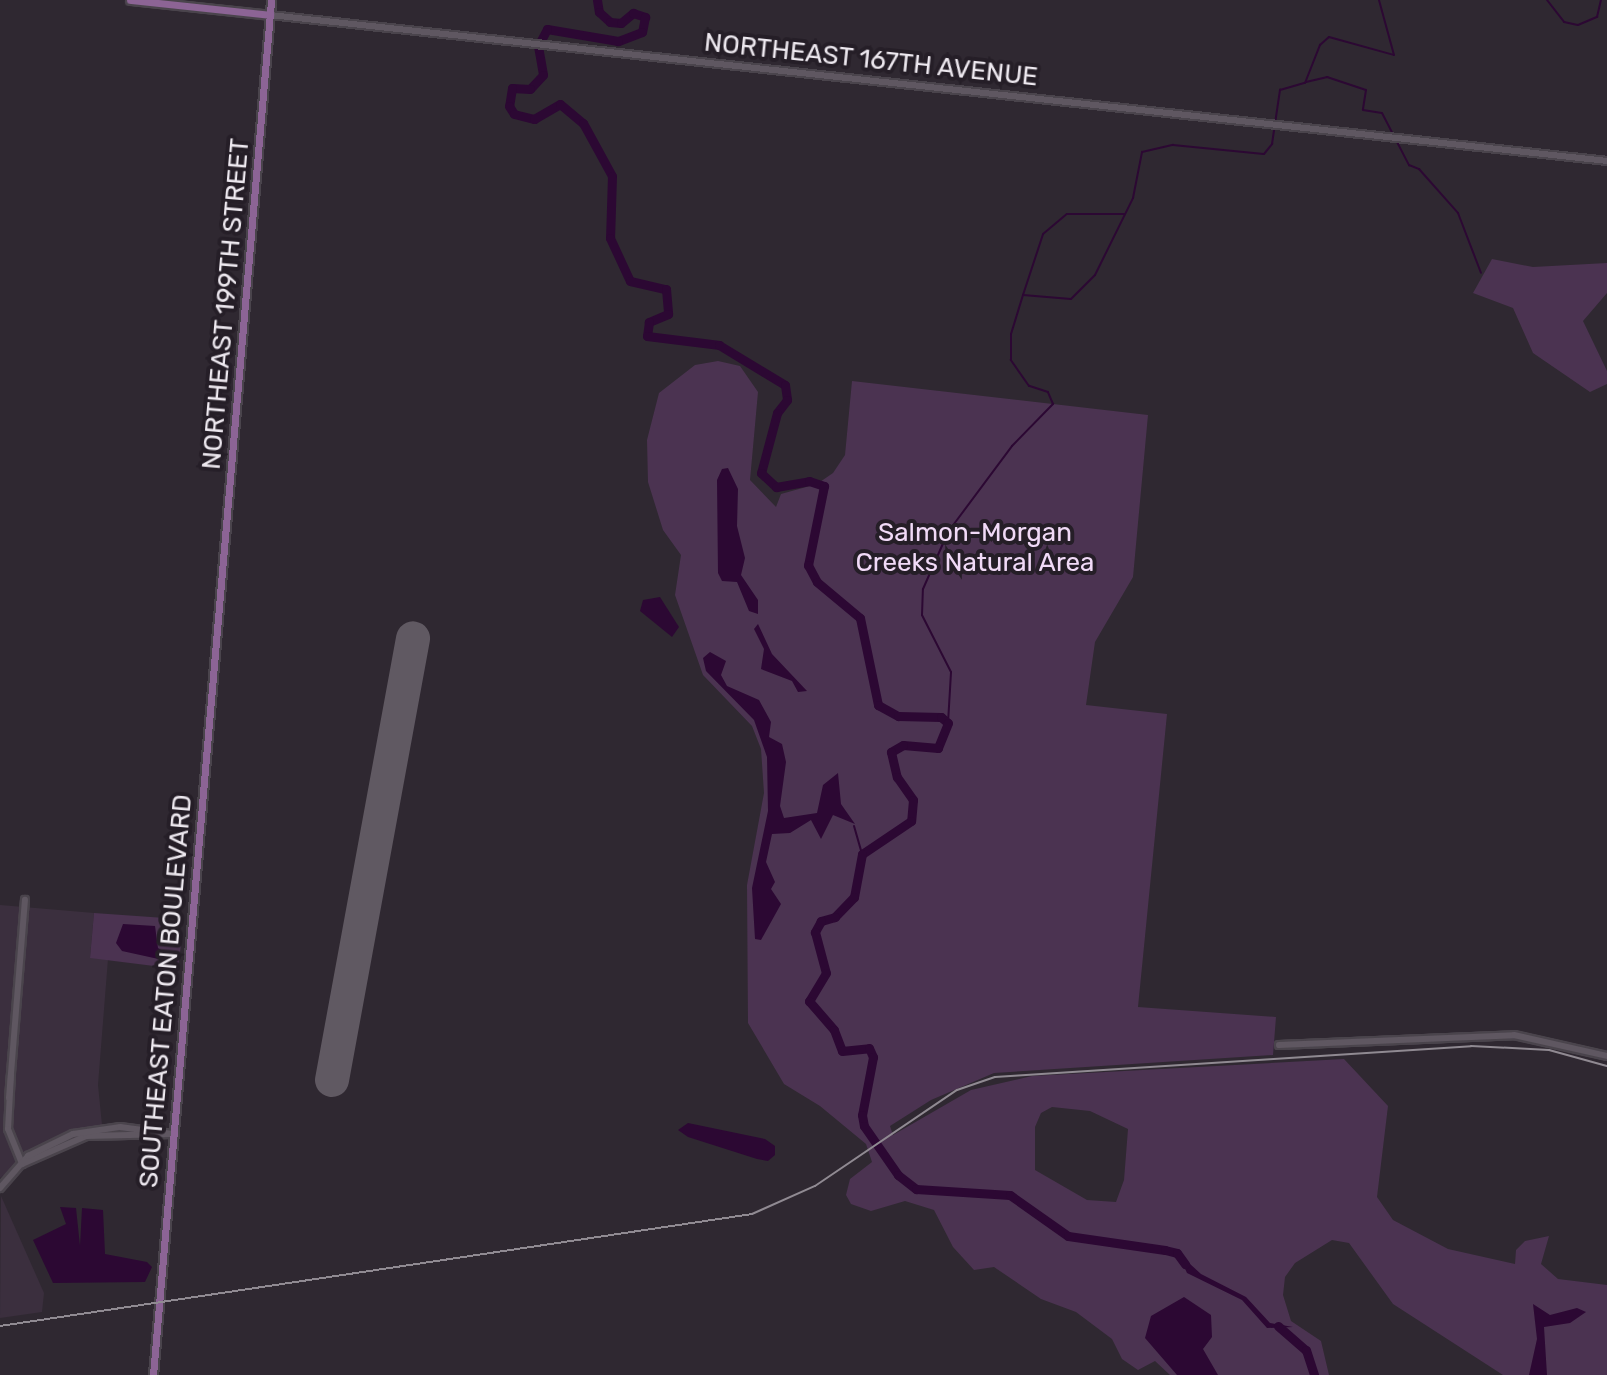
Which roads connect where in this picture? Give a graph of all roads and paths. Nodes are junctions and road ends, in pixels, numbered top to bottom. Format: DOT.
graph roads {
  1 [pos="130,0"];
  2 [pos="271,0"];
  3 [pos="270,15"];
  4 [pos="1607,161"];
  5 [pos="220,611"];
  6 [pos="25,900"];
  7 [pos="1279,1045"];
  8 [pos="1607,1056"];
  9 [pos="173,1134"];
  10 [pos="22,1164"];
  11 [pos="0,1188"];
  12 [pos="153,1375"];
  1 -- 3 [label="main road, NORTHEAST 167TH AVENUE"];
  2 -- 3 [label="main road, NORTHEAST 199TH STREET"];
  3 -- 4 [label="street, NORTHEAST 167TH AVENUE"];
  3 -- 5 [label="main road, NORTHEAST 199TH STREET"];
  5 -- 9 [label="main road, SOUTHEAST EATON BOULEVARD"];
  6 -- 10 [label="street"];
  7 -- 8 [label="street"];
  9 -- 10 [label="street"];
  9 -- 12 [label="main road, SOUTHEAST EATON BOULEVARD"];
  10 -- 11 [label="street"];
}
